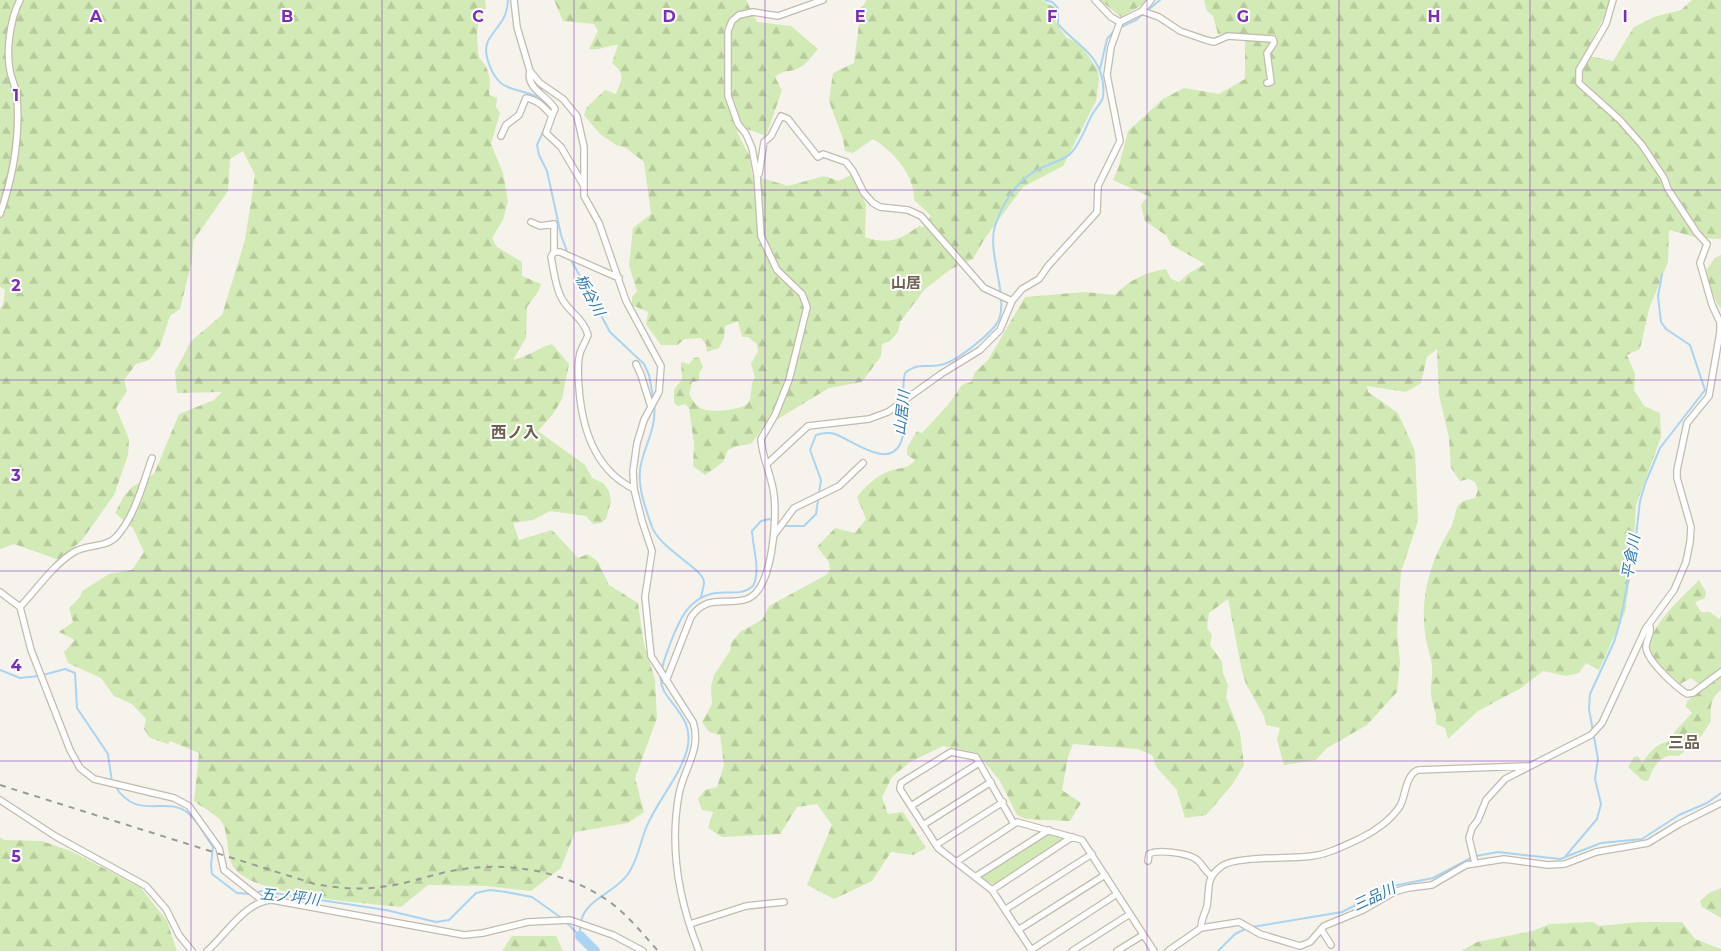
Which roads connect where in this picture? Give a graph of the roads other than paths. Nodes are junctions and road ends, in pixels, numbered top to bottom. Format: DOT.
graph roads {
  1 [pos="20,0"];
  2 [pos="514,0"];
  3 [pos="824,0"];
  4 [pos="1095,0"];
  5 [pos="1151,0"];
  6 [pos="1613,0"];
  7 [pos="1142,11"];
  8 [pos="1120,22"];
  9 [pos="530,70"];
  10 [pos="1267,83"];
  11 [pos="552,116"];
  12 [pos="501,136"];
  13 [pos="757,175"];
  14 [pos="584,186"];
  15 [pos="0,214"];
  16 [pos="531,222"];
  17 [pos="554,252"];
  18 [pos="619,278"];
  19 [pos="1012,301"];
  20 [pos="636,364"];
  21 [pos="651,407"];
  22 [pos="152,458"];
  23 [pos="863,463"];
  24 [pos="767,464"];
  25 [pos="634,488"];
  26 [pos="773,537"];
  27 [pos="0,592"];
  28 [pos="20,607"];
  29 [pos="1649,624"];
  30 [pos="1721,672"];
  31 [pos="666,681"];
  32 [pos="979,763"];
  33 [pos="1530,766"];
  34 [pos="991,782"];
  35 [pos="0,800"];
  36 [pos="1003,802"];
  37 [pos="1721,803"];
  38 [pos="911,806"];
  39 [pos="1014,824"];
  40 [pos="923,825"];
  41 [pos="1049,830"];
  42 [pos="1072,837"];
  43 [pos="936,845"];
  44 [pos="1092,854"];
  45 [pos="1473,858"];
  46 [pos="1148,861"];
  47 [pos="956,862"];
  48 [pos="1105,875"];
  49 [pos="1212,876"];
  50 [pos="975,877"];
  51 [pos="992,890"];
  52 [pos="1117,894"];
  53 [pos="261,899"];
  54 [pos="784,902"];
  55 [pos="1006,909"];
  56 [pos="1130,914"];
  57 [pos="690,924"];
  58 [pos="1201,928"];
  59 [pos="1321,929"];
  60 [pos="1018,930"];
  61 [pos="1142,935"];
  62 [pos="1331,945"];
  63 [pos="1303,948"];
  64 [pos="1031,950"];
  65 [pos="192,951"];
  66 [pos="206,951"];
  67 [pos="644,951"];
  68 [pos="699,951"];
  69 [pos="1072,951"];
  70 [pos="1117,951"];
  71 [pos="1154,951"];
  72 [pos="1168,951"];
  1 -- 15 [label="street"];
  2 -- 9 [label="street"];
  3 -- 13 [label="street"];
  4 -- 8 [label="street"];
  5 -- 7 [label="street"];
  6 -- 29 [label="street"];
  7 -- 8 [label="street"];
  7 -- 10 [label="street"];
  8 -- 19 [label="street"];
  9 -- 11 [label="street"];
  9 -- 14 [label="street"];
  11 -- 12 [label="street"];
  11 -- 14 [label="street"];
  13 -- 19 [label="street"];
  13 -- 24 [label="street"];
  14 -- 18 [label="street"];
  16 -- 17 [label="street"];
  17 -- 18 [label="street"];
  17 -- 25 [label="street"];
  18 -- 21 [label="street"];
  19 -- 24 [label="street"];
  20 -- 21 [label="street"];
  21 -- 25 [label="street"];
  22 -- 28 [label="street"];
  23 -- 26 [label="street"];
  24 -- 26 [label="street"];
  25 -- 31 [label="street"];
  26 -- 31 [label="street"];
  27 -- 28 [label="street"];
  28 -- 53 [label="street"];
  29 -- 30 [label="street"];
  29 -- 33 [label="street"];
  31 -- 57 [label="street"];
  32 -- 34 [label="street"];
  32 -- 38 [label="street"];
  32 -- 38 [label="street"];
  33 -- 45 [label="street"];
  33 -- 49 [label="street"];
  34 -- 36 [label="street"];
  34 -- 40 [label="street"];
  35 -- 65 [label="street"];
  36 -- 39 [label="street"];
  36 -- 43 [label="street"];
  37 -- 45 [label="street"];
  38 -- 40 [label="street"];
  39 -- 41 [label="street"];
  39 -- 47 [label="street"];
  40 -- 43 [label="street"];
  41 -- 42 [label="street"];
  41 -- 50 [label="street"];
  42 -- 44 [label="street"];
  42 -- 51 [label="street"];
  43 -- 47 [label="street"];
  44 -- 48 [label="street"];
  44 -- 55 [label="street"];
  45 -- 59 [label="street"];
  46 -- 49 [label="street"];
  47 -- 50 [label="street"];
  48 -- 52 [label="street"];
  48 -- 60 [label="street"];
  49 -- 58 [label="street"];
  50 -- 51 [label="street"];
  51 -- 55 [label="street"];
  52 -- 56 [label="street"];
  52 -- 64 [label="street"];
  53 -- 66 [label="street"];
  53 -- 67 [label="street"];
  54 -- 57 [label="street"];
  55 -- 60 [label="street"];
  56 -- 61 [label="street"];
  56 -- 69 [label="street"];
  57 -- 68 [label="street"];
  58 -- 63 [label="street"];
  58 -- 72 [label="street"];
  59 -- 62 [label="street"];
  59 -- 63 [label="street"];
  60 -- 64 [label="street"];
  61 -- 70 [label="street"];
  61 -- 71 [label="street"];
}
